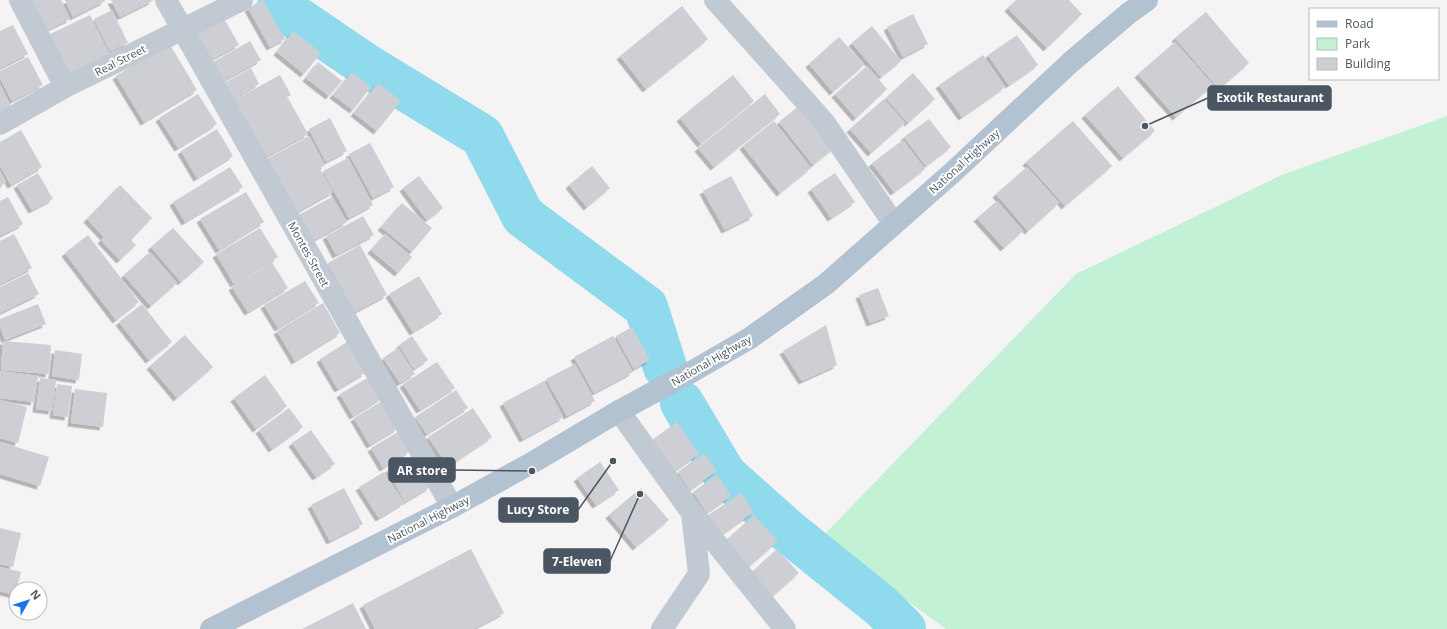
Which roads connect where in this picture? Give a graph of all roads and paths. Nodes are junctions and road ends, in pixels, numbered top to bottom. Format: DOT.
graph roads {
  1 [pos="20,0"];
  2 [pos="166,0"];
  3 [pos="242,0"];
  4 [pos="715,0"];
  5 [pos="1147,0"];
  6 [pos="181,29"];
  7 [pos="65,87"];
  8 [pos="0,124"];
  9 [pos="894,224"];
  10 [pos="620,411"];
  11 [pos="452,507"];
  12 [pos="692,513"];
  13 [pos="211,629"];
  14 [pos="662,629"];
  15 [pos="785,629"];
  1 -- 7 [label="street"];
  2 -- 6 [label="street, Montes Street"];
  3 -- 6 [label="street, Real Street"];
  4 -- 9 [label="street"];
  5 -- 9 [label="main road, National Highway"];
  6 -- 7 [label="street, Real Street"];
  6 -- 11 [label="street, Montes Street"];
  7 -- 8 [label="street, Real Street"];
  9 -- 10 [label="main road, National Highway"];
  10 -- 11 [label="main road, National Highway"];
  10 -- 12 [label="street"];
  11 -- 13 [label="main road, National Highway"];
  12 -- 14 [label="street"];
  12 -- 15 [label="street"];
}
